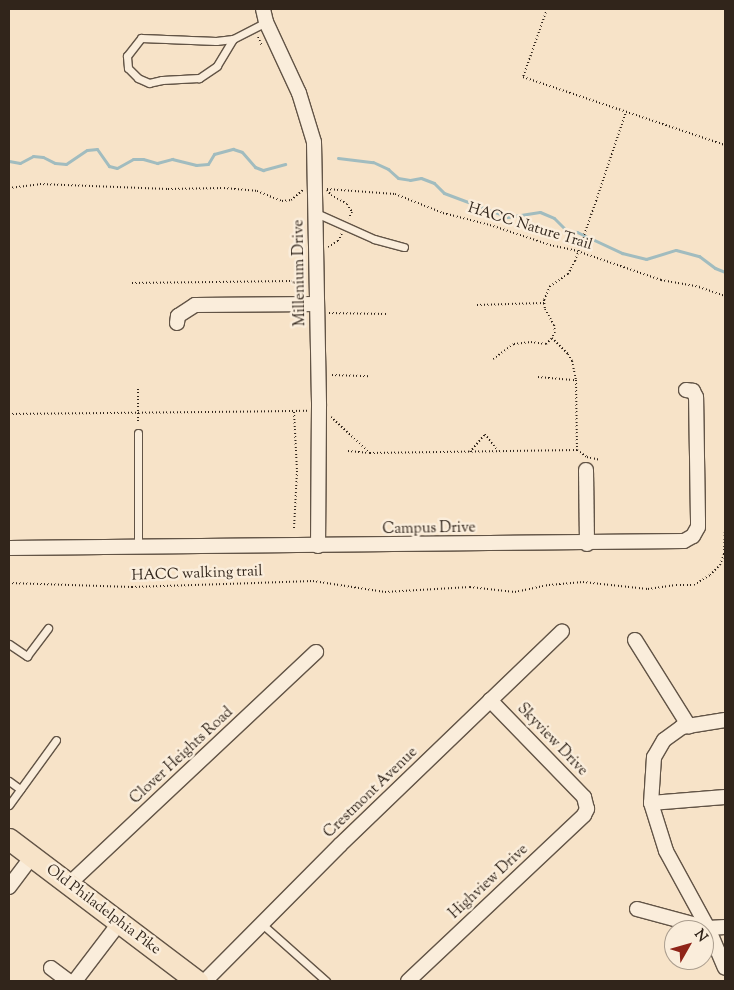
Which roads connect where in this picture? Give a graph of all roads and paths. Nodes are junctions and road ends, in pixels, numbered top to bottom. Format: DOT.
graph roads {
  1 [pos="547,9"];
  2 [pos="261,20"];
  3 [pos="233,39"];
  4 [pos="264,48"];
  5 [pos="626,112"];
  6 [pos="725,145"];
  7 [pos="9,188"];
  8 [pos="327,189"];
  9 [pos="306,198"];
  10 [pos="315,213"];
  11 [pos="404,247"];
  12 [pos="304,282"];
  13 [pos="132,283"];
  14 [pos="301,287"];
  15 [pos="725,296"];
  16 [pos="544,303"];
  17 [pos="302,304"];
  18 [pos="477,305"];
  19 [pos="322,309"];
  20 [pos="387,314"];
  21 [pos="177,323"];
  22 [pos="552,338"];
  23 [pos="493,359"];
  24 [pos="327,375"];
  25 [pos="370,376"];
  26 [pos="538,377"];
  27 [pos="576,380"];
  28 [pos="138,389"];
  29 [pos="686,390"];
  30 [pos="319,411"];
  31 [pos="294,412"];
  32 [pos="138,413"];
  33 [pos="9,414"];
  34 [pos="138,433"];
  35 [pos="577,450"];
  36 [pos="348,451"];
  37 [pos="498,451"];
  38 [pos="470,452"];
  39 [pos="600,460"];
  40 [pos="586,470"];
  41 [pos="294,529"];
  42 [pos="725,530"];
  43 [pos="587,544"];
  44 [pos="318,546"];
  45 [pos="138,547"];
  46 [pos="9,548"];
  47 [pos="9,583"];
  48 [pos="48,628"];
  49 [pos="562,631"];
  50 [pos="635,640"];
  51 [pos="9,644"];
  52 [pos="316,652"];
  53 [pos="490,700"];
  54 [pos="725,720"];
  55 [pos="689,726"];
  56 [pos="56,740"];
  57 [pos="9,781"];
  58 [pos="20,789"];
  59 [pos="725,797"];
  60 [pos="651,803"];
  61 [pos="588,804"];
  62 [pos="9,805"];
  63 [pos="9,838"];
  64 [pos="32,856"];
  65 [pos="69,884"];
  66 [pos="9,887"];
  67 [pos="637,909"];
  68 [pos="678,920"];
  69 [pos="704,920"];
  70 [pos="120,922"];
  71 [pos="262,924"];
  72 [pos="714,942"];
  73 [pos="51,968"];
  74 [pos="725,968"];
  75 [pos="68,981"];
  76 [pos="75,981"];
  77 [pos="197,981"];
  78 [pos="205,981"];
  79 [pos="326,981"];
  80 [pos="408,981"];
  1 -- 5 [label="path"];
  2 -- 3 [label="lane"];
  2 -- 4 [label="path"];
  2 -- 10 [label="street, Millenium Drive"];
  3 -- 3 [label="lane"];
  5 -- 6 [label="path"];
  5 -- 16 [label="path, bridge"];
  7 -- 9 [label="path"];
  8 -- 15 [label="path, HACC Nature Trail"];
  10 -- 11 [label="lane"];
  10 -- 19 [label="street, Millenium Drive"];
  12 -- 14 [label="path"];
  13 -- 14 [label="path"];
  14 -- 17 [label="path"];
  16 -- 18 [label="path"];
  16 -- 22 [label="path"];
  17 -- 19 [label="street"];
  17 -- 21 [label="street"];
  19 -- 20 [label="path"];
  19 -- 30 [label="street, Millenium Drive"];
  22 -- 23 [label="path"];
  22 -- 27 [label="path"];
  24 -- 25 [label="path"];
  26 -- 27 [label="path"];
  27 -- 35 [label="path"];
  28 -- 32 [label="path"];
  29 -- 43 [label="street, Campus Drive"];
  30 -- 31 [label="path"];
  30 -- 44 [label="street, Millenium Drive"];
  31 -- 32 [label="path"];
  31 -- 41 [label="path"];
  32 -- 33 [label="path"];
  34 -- 45 [label="lane"];
  35 -- 37 [label="path"];
  35 -- 39 [label="path"];
  36 -- 38 [label="path"];
  37 -- 38 [label="path"];
  37 -- 38 [label="path"];
  40 -- 43 [label="street"];
  42 -- 47 [label="path, HACC walking trail"];
  43 -- 44 [label="street, Campus Drive"];
  44 -- 45 [label="street, Campus Drive"];
  45 -- 46 [label="street, Campus Drive"];
  48 -- 51 [label="lane"];
  49 -- 53 [label="street, Crestmont Avenue"];
  50 -- 55 [label="street"];
  52 -- 65 [label="street, Clover Heights Road"];
  53 -- 61 [label="street, Skyview Drive"];
  53 -- 71 [label="street, Crestmont Avenue"];
  54 -- 55 [label="street"];
  55 -- 60 [label="street"];
  56 -- 58 [label="lane"];
  57 -- 58 [label="lane"];
  58 -- 62 [label="lane"];
  59 -- 60 [label="street"];
  60 -- 69 [label="street"];
  61 -- 80 [label="street, Highview Drive"];
  63 -- 64 [label="main road, Old Philadelphia Pike"];
  64 -- 65 [label="main road, Old Philadelphia Pike"];
  64 -- 66 [label="street"];
  65 -- 70 [label="main road, Old Philadelphia Pike"];
  67 -- 68 [label="street"];
  70 -- 76 [label="street"];
  70 -- 77 [label="main road, Old Philadelphia Pike"];
  71 -- 78 [label="street, Crestmont Avenue"];
  71 -- 79 [label="lane"];
  72 -- 74 [label="street"];
  73 -- 75 [label="street"];
}
